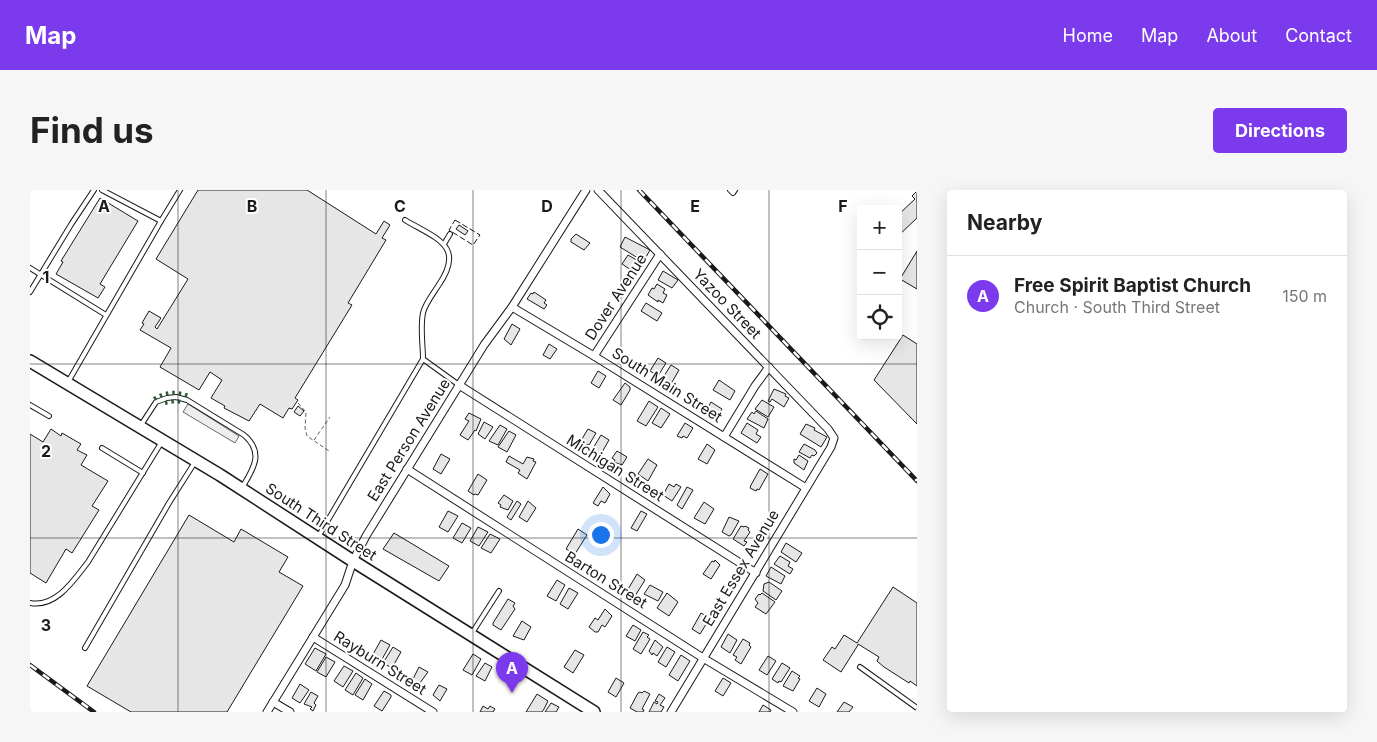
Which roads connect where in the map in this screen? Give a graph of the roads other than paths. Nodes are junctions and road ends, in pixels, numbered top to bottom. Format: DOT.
graph roads {
  1 [pos="94,190"];
  2 [pos="102,190"];
  3 [pos="180,190"];
  4 [pos="586,190"];
  5 [pos="598,190"];
  6 [pos="730,190"];
  7 [pos="735,190"];
  8 [pos="405,220"];
  9 [pos="161,221"];
  10 [pos="450,234"];
  11 [pos="444,244"];
  12 [pos="660,254"];
  13 [pos="30,268"];
  14 [pos="41,275"];
  15 [pos="30,292"];
  16 [pos="512,307"];
  17 [pos="106,316"];
  18 [pos="594,356"];
  19 [pos="423,360"];
  20 [pos="30,361"];
  21 [pos="769,367"];
  22 [pos="67,384"];
  23 [pos="459,386"];
  24 [pos="30,405"];
  25 [pos="48,416"];
  26 [pos="140,426"];
  27 [pos="724,437"];
  28 [pos="834,438"];
  29 [pos="163,440"];
  30 [pos="102,448"];
  31 [pos="196,460"];
  32 [pos="407,469"];
  33 [pos="143,473"];
  34 [pos="241,488"];
  35 [pos="806,488"];
  36 [pos="318,537"];
  37 [pos="353,561"];
  38 [pos="756,573"];
  39 [pos="498,590"];
  40 [pos="30,603"];
  41 [pos="470,635"];
  42 [pos="313,637"];
  43 [pos="85,648"];
  44 [pos="703,658"];
  45 [pos="860,667"];
  46 [pos="273,702"];
  47 [pos="917,708"];
  48 [pos="267,712"];
  49 [pos="290,712"];
  50 [pos="433,712"];
  51 [pos="594,712"];
  52 [pos="671,712"];
  53 [pos="792,712"];
  1 -- 14 [label="lane"];
  2 -- 9 [label="lane"];
  3 -- 9 [label="lane"];
  4 -- 16 [label="street, East Person Avenue"];
  5 -- 12 [label="street, Yazoo Street"];
  6 -- 7 [label="lane"];
  8 -- 11 [label="lane"];
  9 -- 17 [label="lane"];
  10 -- 11 [label="lane"];
  11 -- 19 [label="lane"];
  12 -- 18 [label="street, Dover Avenue"];
  12 -- 21 [label="street, Yazoo Street"];
  13 -- 14 [label="lane"];
  14 -- 15 [label="lane"];
  14 -- 17 [label="lane"];
  16 -- 18 [label="street, South Main Street"];
  16 -- 23 [label="street, East Person Avenue"];
  17 -- 22 [label="lane"];
  18 -- 27 [label="street, South Main Street"];
  19 -- 23 [label="lane"];
  19 -- 36 [label="lane"];
  20 -- 22 [label="main road, South Third Street"];
  21 -- 27 [label="street"];
  21 -- 28 [label="street, Yazoo Street"];
  22 -- 26 [label="main road, South Third Street"];
  23 -- 32 [label="street, East Person Avenue"];
  23 -- 38 [label="street, Michigan Street"];
  24 -- 25 [label="lane"];
  26 -- 29 [label="main road, South Third Street"];
  26 -- 34 [label="lane"];
  27 -- 35 [label="street, South Main Street"];
  28 -- 35 [label="street, East Essex Avenue"];
  29 -- 31 [label="main road, South Third Street"];
  29 -- 33 [label="lane"];
  30 -- 33 [label="lane"];
  31 -- 34 [label="main road, South Third Street"];
  31 -- 43 [label="lane"];
  32 -- 37 [label="street, East Person Avenue"];
  32 -- 44 [label="street, Barton Street"];
  33 -- 40 [label="lane"];
  34 -- 36 [label="main road, South Third Street"];
  35 -- 38 [label="street, East Essex Avenue"];
  36 -- 37 [label="main road, South Third Street"];
  37 -- 41 [label="main road, South Third Street"];
  37 -- 42 [label="street, East Person Avenue"];
  38 -- 44 [label="street, East Essex Avenue"];
  39 -- 41 [label="lane"];
  41 -- 51 [label="main road, South Third Street"];
  42 -- 46 [label="street, East Person Avenue"];
  42 -- 50 [label="street, Rayburn Street"];
  44 -- 52 [label="street, East Essex Avenue"];
  44 -- 53 [label="street, Barton Street"];
  45 -- 47 [label="lane"];
  46 -- 48 [label="street, East Person Avenue"];
  46 -- 49 [label="street"];
}
